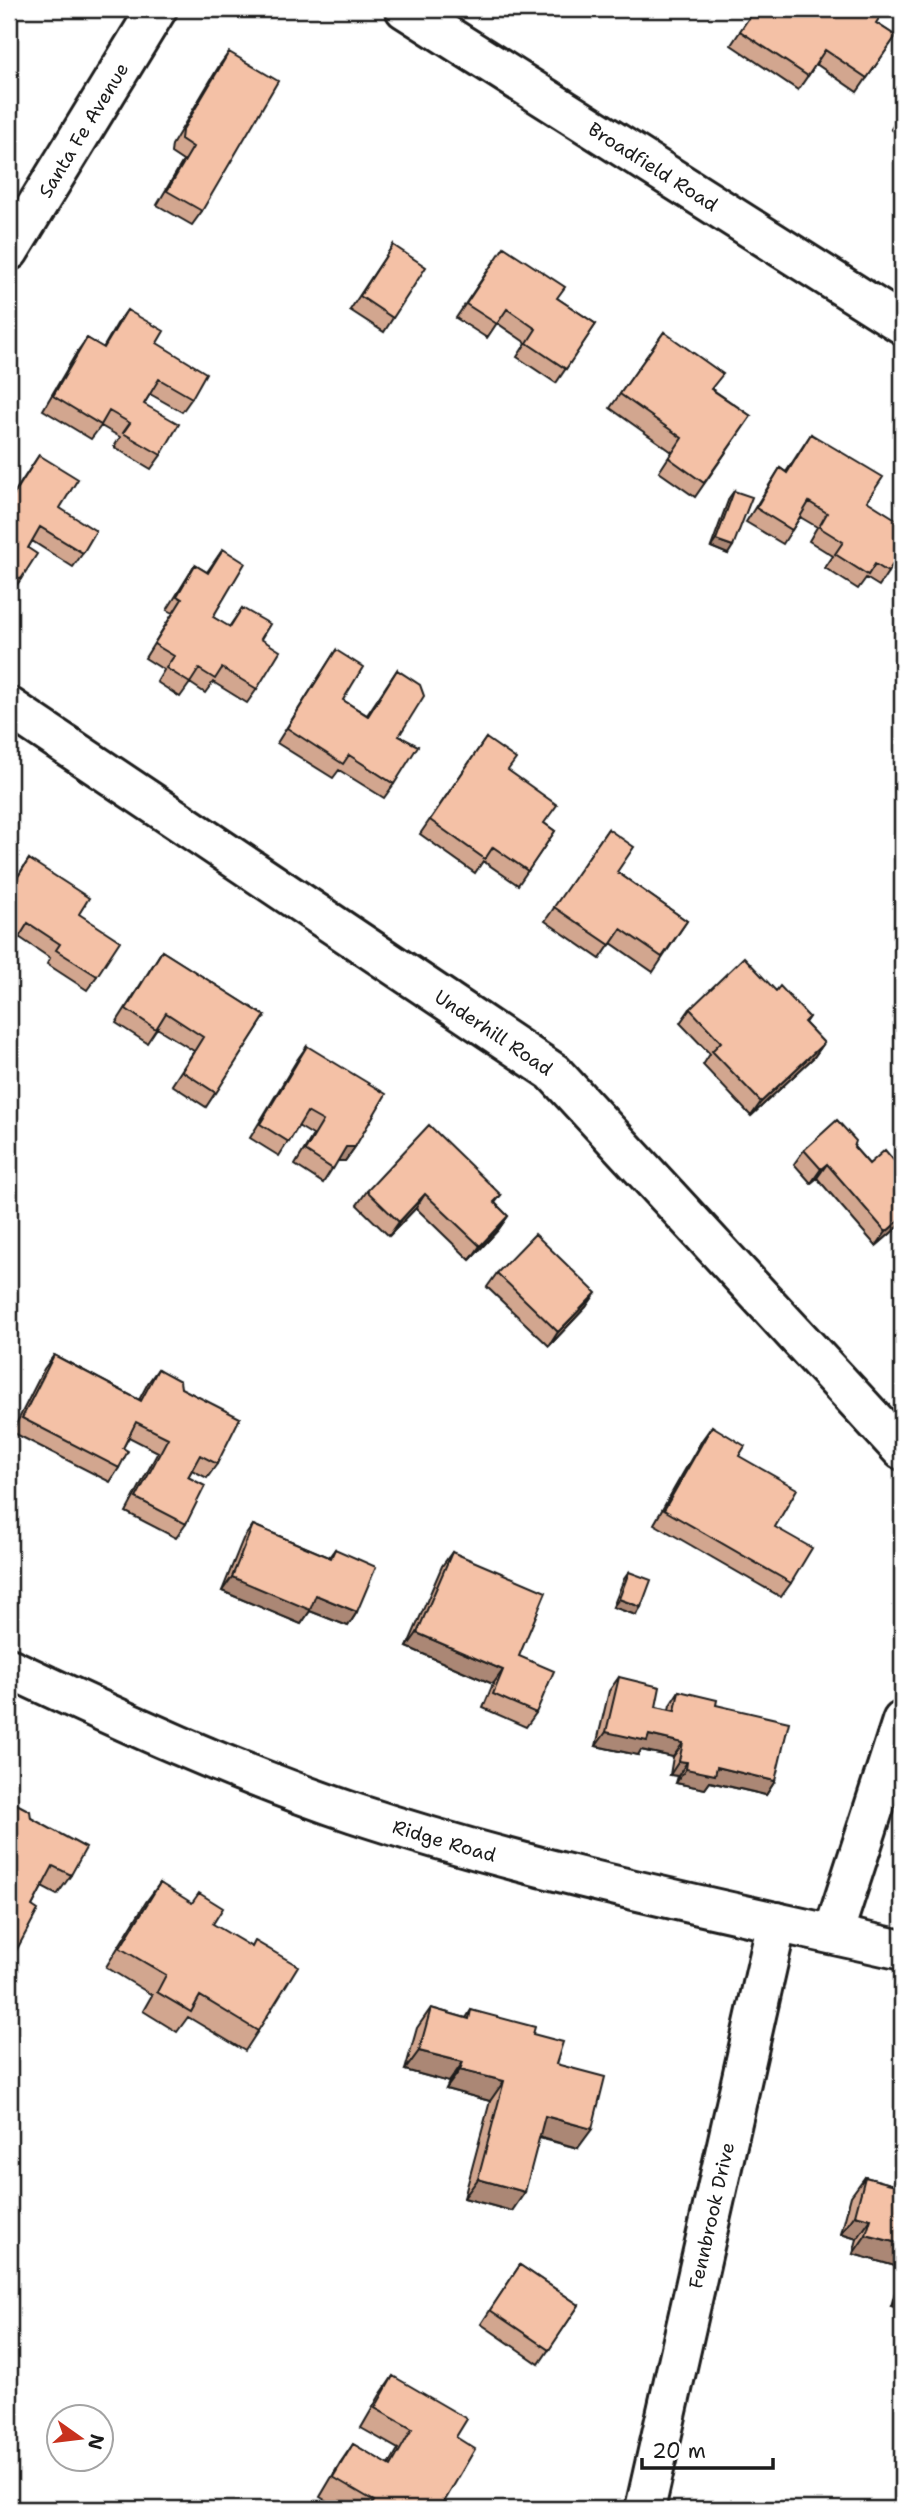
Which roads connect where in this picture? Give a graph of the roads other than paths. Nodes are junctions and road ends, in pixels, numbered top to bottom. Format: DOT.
graph roads {
  1 [pos="157,9"];
  2 [pos="405,9"];
  3 [pos="9,251"];
  4 [pos="902,324"];
  5 [pos="9,707"];
  6 [pos="902,1450"];
  7 [pos="9,1668"];
  8 [pos="902,1721"];
  9 [pos="777,1922"];
  10 [pos="834,1934"];
  11 [pos="902,1950"];
  12 [pos="645,2509"];
  1 -- 3 [label="street, Santa Fe Avenue"];
  2 -- 4 [label="street, Broadfield Road"];
  5 -- 6 [label="street, Underhill Road"];
  7 -- 9 [label="street, Ridge Road"];
  8 -- 10 [label="street"];
  9 -- 10 [label="street, Ridge Road"];
  9 -- 12 [label="street, Fennbrook Drive"];
  10 -- 11 [label="street, Ridge Road"];
}
